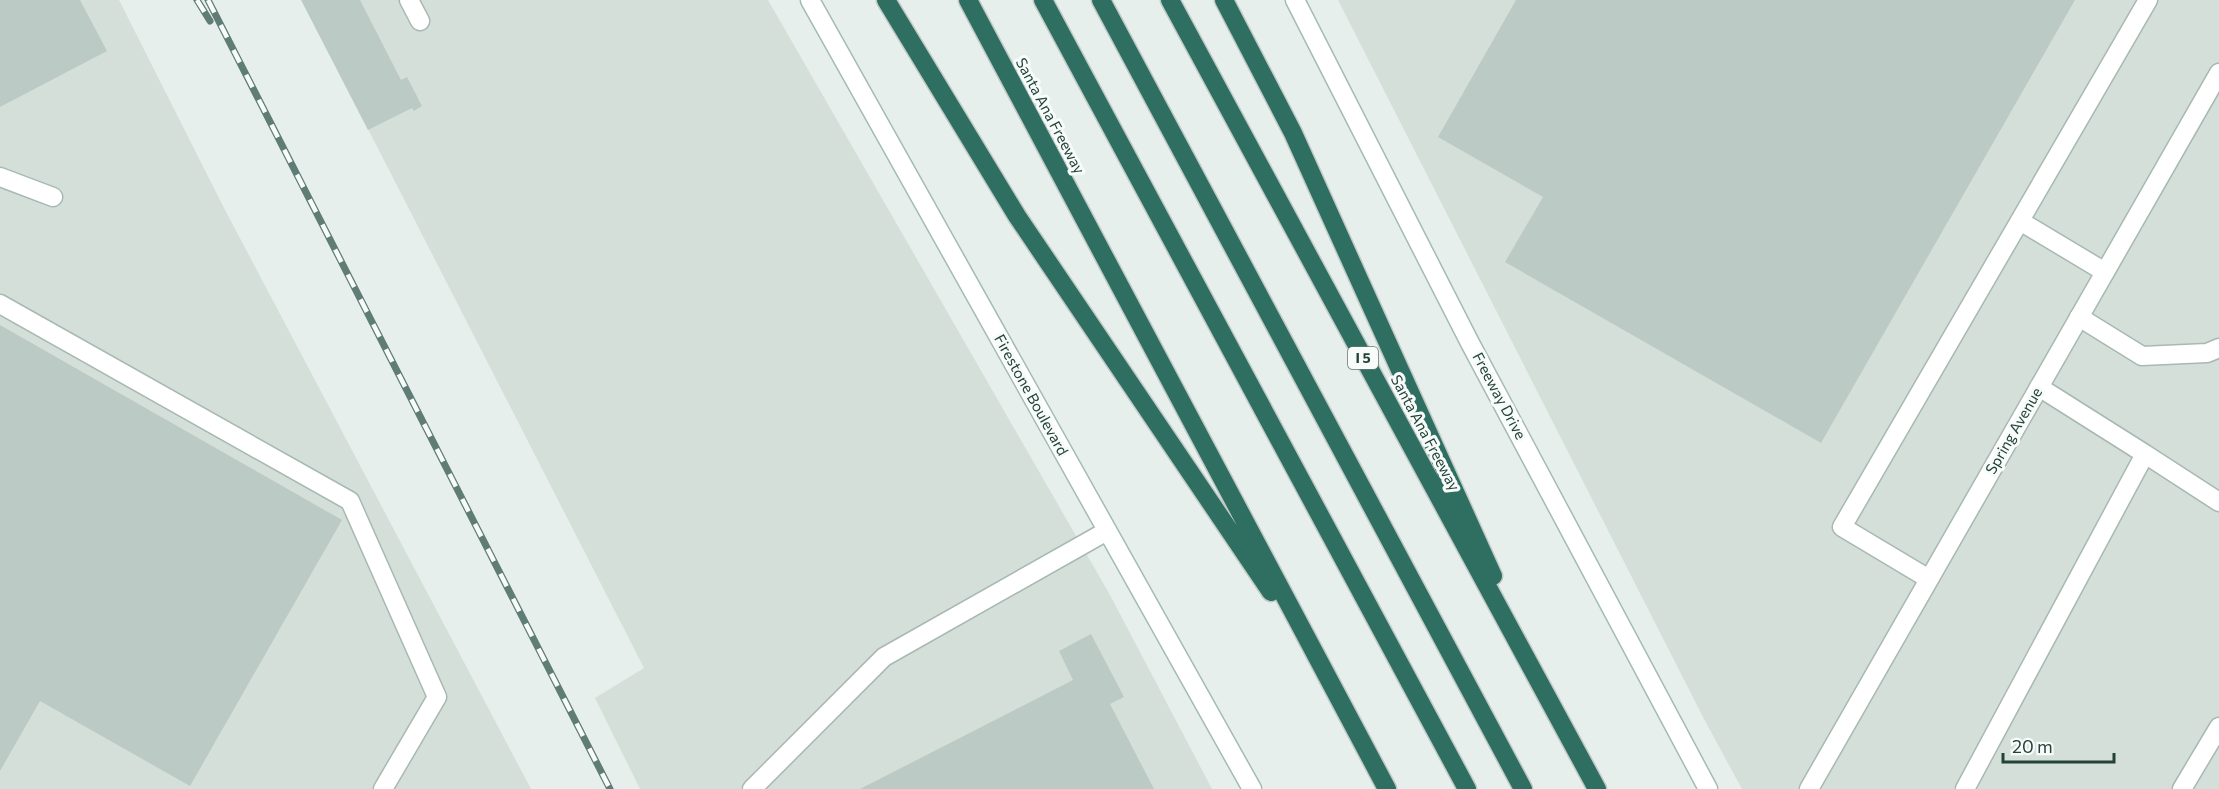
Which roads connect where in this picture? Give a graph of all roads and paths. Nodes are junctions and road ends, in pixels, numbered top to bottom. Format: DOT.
graph roads {
  1 [pos="409,0"];
  2 [pos="810,0"];
  3 [pos="886,0"];
  4 [pos="968,0"];
  5 [pos="1043,0"];
  6 [pos="1101,0"];
  7 [pos="1170,0"];
  8 [pos="1224,0"];
  9 [pos="1295,0"];
  10 [pos="2148,0"];
  11 [pos="420,21"];
  12 [pos="2219,73"];
  13 [pos="0,177"];
  14 [pos="53,196"];
  15 [pos="2020,221"];
  16 [pos="2105,272"];
  17 [pos="0,304"];
  18 [pos="2079,317"];
  19 [pos="2219,348"];
  20 [pos="2039,387"];
  21 [pos="2145,454"];
  22 [pos="2219,502"];
  23 [pos="1107,531"];
  24 [pos="1929,579"];
  25 [pos="1325,672"];
  26 [pos="1557,717"];
  27 [pos="2219,728"];
  28 [pos="383,789"];
  29 [pos="752,789"];
  30 [pos="1252,789"];
  31 [pos="1387,789"];
  32 [pos="1467,789"];
  33 [pos="1523,789"];
  34 [pos="1597,789"];
  35 [pos="1708,789"];
  36 [pos="1809,789"];
  37 [pos="1965,789"];
  38 [pos="2182,789"];
  1 -- 11 [label="street"];
  2 -- 23 [label="street, Firestone Boulevard"];
  3 -- 25 [label="highway"];
  4 -- 25 [label="highway, Santa Ana Freeway"];
  5 -- 32 [label="highway"];
  6 -- 33 [label="highway"];
  7 -- 26 [label="highway, Santa Ana Freeway / I 5"];
  8 -- 26 [label="highway"];
  9 -- 35 [label="street, Freeway Drive"];
  10 -- 15 [label="street"];
  12 -- 16 [label="street, Spring Avenue"];
  13 -- 14 [label="street"];
  15 -- 16 [label="street"];
  15 -- 24 [label="street"];
  16 -- 18 [label="street, Spring Avenue"];
  17 -- 28 [label="street"];
  18 -- 19 [label="street"];
  18 -- 20 [label="street, Spring Avenue"];
  20 -- 21 [label="street"];
  20 -- 24 [label="street, Spring Avenue"];
  21 -- 22 [label="street"];
  21 -- 37 [label="street"];
  23 -- 29 [label="street"];
  23 -- 30 [label="street, Firestone Boulevard"];
  24 -- 36 [label="street, Spring Avenue"];
  25 -- 31 [label="highway, Santa Ana Freeway"];
  26 -- 34 [label="highway, Santa Ana Freeway / I 5"];
  27 -- 38 [label="street"];
}
